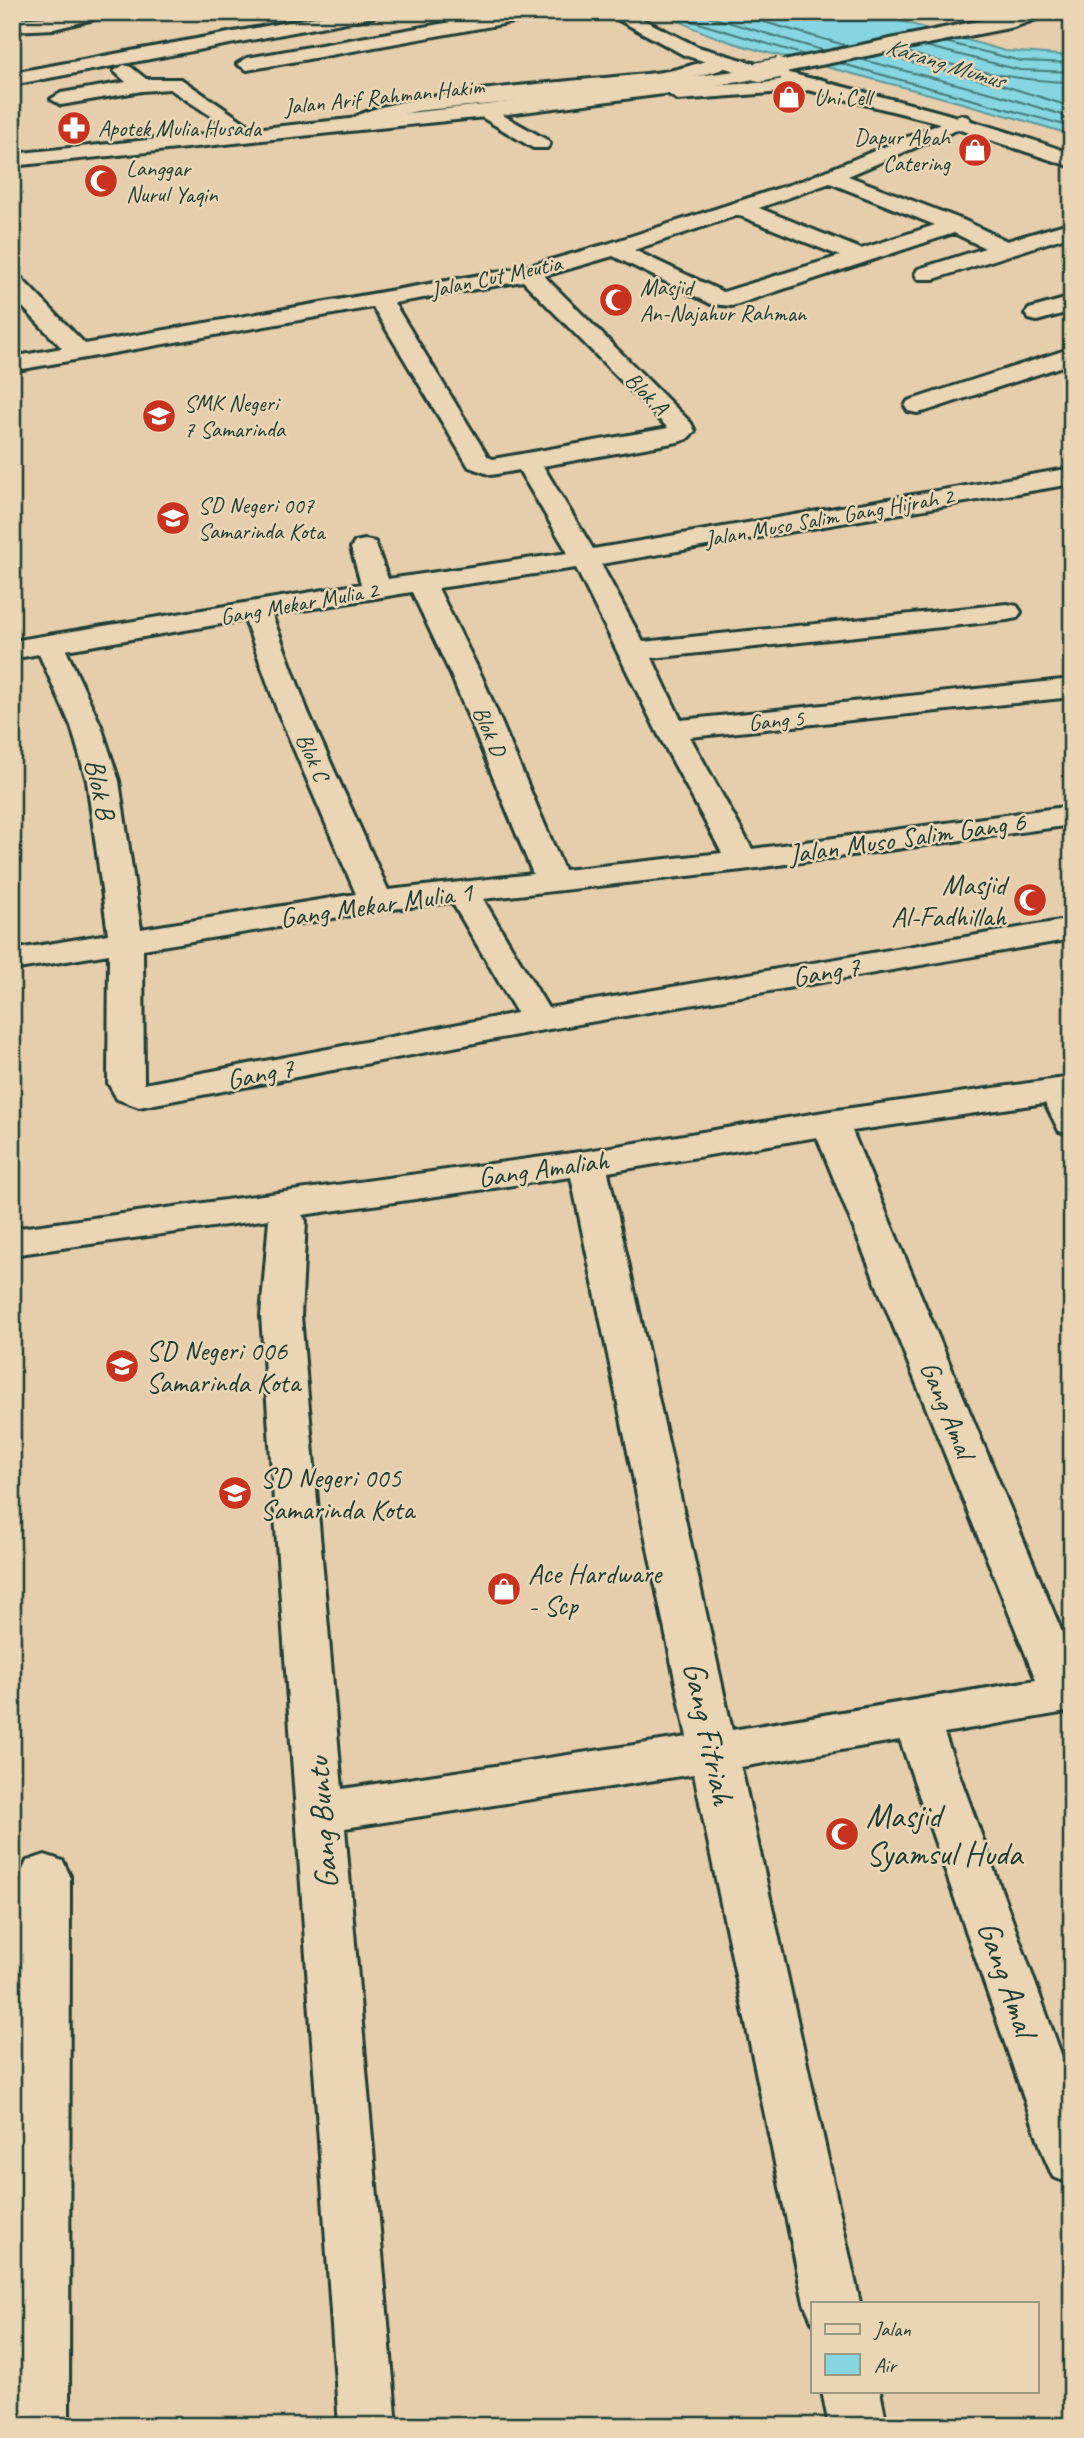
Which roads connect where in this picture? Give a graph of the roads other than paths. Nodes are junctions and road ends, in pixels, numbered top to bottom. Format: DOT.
graph roads {
  1 [pos="100,12"];
  2 [pos="373,12"];
  3 [pos="541,12"];
  4 [pos="613,12"];
  5 [pos="1039,12"];
  6 [pos="1064,12"];
  7 [pos="1072,16"];
  8 [pos="12,25"];
  9 [pos="112,61"];
  10 [pos="247,64"];
  11 [pos="752,67"];
  12 [pos="12,79"];
  13 [pos="142,85"];
  14 [pos="819,85"];
  15 [pos="61,99"];
  16 [pos="489,110"];
  17 [pos="961,121"];
  18 [pos="356,124"];
  19 [pos="253,135"];
  20 [pos="540,144"];
  21 [pos="12,160"];
  22 [pos="1072,161"];
  23 [pos="830,176"];
  24 [pos="738,208"];
  25 [pos="955,225"];
  26 [pos="1072,228"];
  27 [pos="615,249"];
  28 [pos="1007,250"];
  29 [pos="860,256"];
  30 [pos="528,273"];
  31 [pos="926,274"];
  32 [pos="12,282"];
  33 [pos="380,299"];
  34 [pos="1072,304"];
  35 [pos="1037,314"];
  36 [pos="79,352"];
  37 [pos="1072,355"];
  38 [pos="12,364"];
  39 [pos="917,406"];
  40 [pos="527,461"];
  41 [pos="1072,476"];
  42 [pos="365,548"];
  43 [pos="587,558"];
  44 [pos="421,582"];
  45 [pos="377,590"];
  46 [pos="256,611"];
  47 [pos="1007,612"];
  48 [pos="49,644"];
  49 [pos="12,650"];
  50 [pos="636,651"];
  51 [pos="1072,688"];
  52 [pos="671,730"];
  53 [pos="1072,815"];
  54 [pos="742,860"];
  55 [pos="553,882"];
  56 [pos="462,891"];
  57 [pos="376,901"];
  58 [pos="1072,929"];
  59 [pos="126,942"];
  60 [pos="12,960"];
  61 [pos="538,1020"];
  62 [pos="1064,1089"];
  63 [pos="830,1123"];
  64 [pos="1072,1124"];
  65 [pos="587,1163"];
  66 [pos="287,1221"];
  67 [pos="12,1242"];
  68 [pos="1069,1694"];
  69 [pos="916,1719"];
  70 [pos="714,1752"];
  71 [pos="320,1812"];
  72 [pos="45,1876"];
  73 [pos="1072,2159"];
  74 [pos="832,2302"];
  75 [pos="851,2392"];
  76 [pos="40,2426"];
  77 [pos="368,2426"];
  78 [pos="858,2426"];
  1 -- 8 [label="street"];
  2 -- 9 [label="street"];
  3 -- 10 [label="street"];
  4 -- 11 [label="street"];
  5 -- 11 [label="street, Jalan Arif Rahman Hakim"];
  6 -- 7 [label="street"];
  9 -- 12 [label="street"];
  9 -- 13 [label="street"];
  11 -- 14 [label="street"];
  11 -- 16 [label="street, Jalan Arif Rahman Hakim"];
  11 -- 18 [label="street"];
  13 -- 15 [label="street"];
  13 -- 19 [label="street"];
  14 -- 16 [label="street"];
  14 -- 17 [label="street"];
  16 -- 18 [label="street, Jalan Arif Rahman Hakim"];
  16 -- 20 [label="street"];
  17 -- 22 [label="street"];
  17 -- 23 [label="street, Jalan Cut Meutia"];
  18 -- 19 [label="street, Jalan Arif Rahman Hakim"];
  19 -- 21 [label="street, Jalan Arif Rahman Hakim"];
  23 -- 24 [label="street, Jalan Cut Meutia"];
  23 -- 25 [label="street"];
  24 -- 27 [label="street, Jalan Cut Meutia"];
  24 -- 29 [label="street"];
  25 -- 28 [label="street"];
  25 -- 29 [label="street"];
  26 -- 28 [label="street"];
  27 -- 29 [label="street"];
  27 -- 30 [label="street, Jalan Cut Meutia"];
  28 -- 31 [label="street"];
  30 -- 33 [label="street, Jalan Cut Meutia"];
  30 -- 40 [label="street, Blok A"];
  32 -- 36 [label="street"];
  33 -- 36 [label="street, Jalan Cut Meutia"];
  33 -- 40 [label="street"];
  34 -- 35 [label="street"];
  36 -- 38 [label="street, Jalan Cut Meutia"];
  37 -- 39 [label="street"];
  40 -- 43 [label="street"];
  41 -- 43 [label="street, Jalan Muso Salim Gang Hijrah 2"];
  42 -- 45 [label="street"];
  43 -- 44 [label="street, Gang Mekar Mulia 2"];
  43 -- 50 [label="street"];
  44 -- 45 [label="street, Gang Mekar Mulia 2"];
  44 -- 55 [label="street, Blok D"];
  45 -- 46 [label="street, Gang Mekar Mulia 2"];
  46 -- 48 [label="street, Gang Mekar Mulia 2"];
  46 -- 57 [label="street, Blok C"];
  47 -- 50 [label="street"];
  48 -- 49 [label="street, Gang Mekar Mulia 2"];
  48 -- 59 [label="street, Blok B"];
  50 -- 52 [label="street"];
  51 -- 52 [label="street, Gang 5"];
  52 -- 54 [label="street"];
  53 -- 54 [label="street, Jalan Muso Salim Gang 6"];
  54 -- 55 [label="street, Gang Mekar Mulia 1"];
  55 -- 56 [label="street, Gang Mekar Mulia 1"];
  56 -- 57 [label="street, Gang Mekar Mulia 1"];
  56 -- 61 [label="street"];
  57 -- 59 [label="street, Gang Mekar Mulia 1"];
  58 -- 61 [label="street, Gang 7"];
  59 -- 60 [label="street, Gang Mekar Mulia 1"];
  59 -- 61 [label="street, Gang 7"];
  62 -- 63 [label="street, Gang Amaliah"];
  62 -- 64 [label="street"];
  63 -- 65 [label="street, Gang Amaliah"];
  63 -- 68 [label="street, Gang Amal"];
  65 -- 67 [label="street, Gang Amaliah"];
  65 -- 70 [label="street, Gang Fitriah"];
  66 -- 71 [label="street, Gang Buntu"];
  68 -- 69 [label="street"];
  69 -- 70 [label="street"];
  69 -- 73 [label="street, Gang Amal"];
  70 -- 71 [label="street"];
  70 -- 74 [label="street, Gang Fitriah"];
  71 -- 77 [label="street, Gang Buntu"];
  72 -- 76 [label="street"];
  75 -- 78 [label="street"];
}
